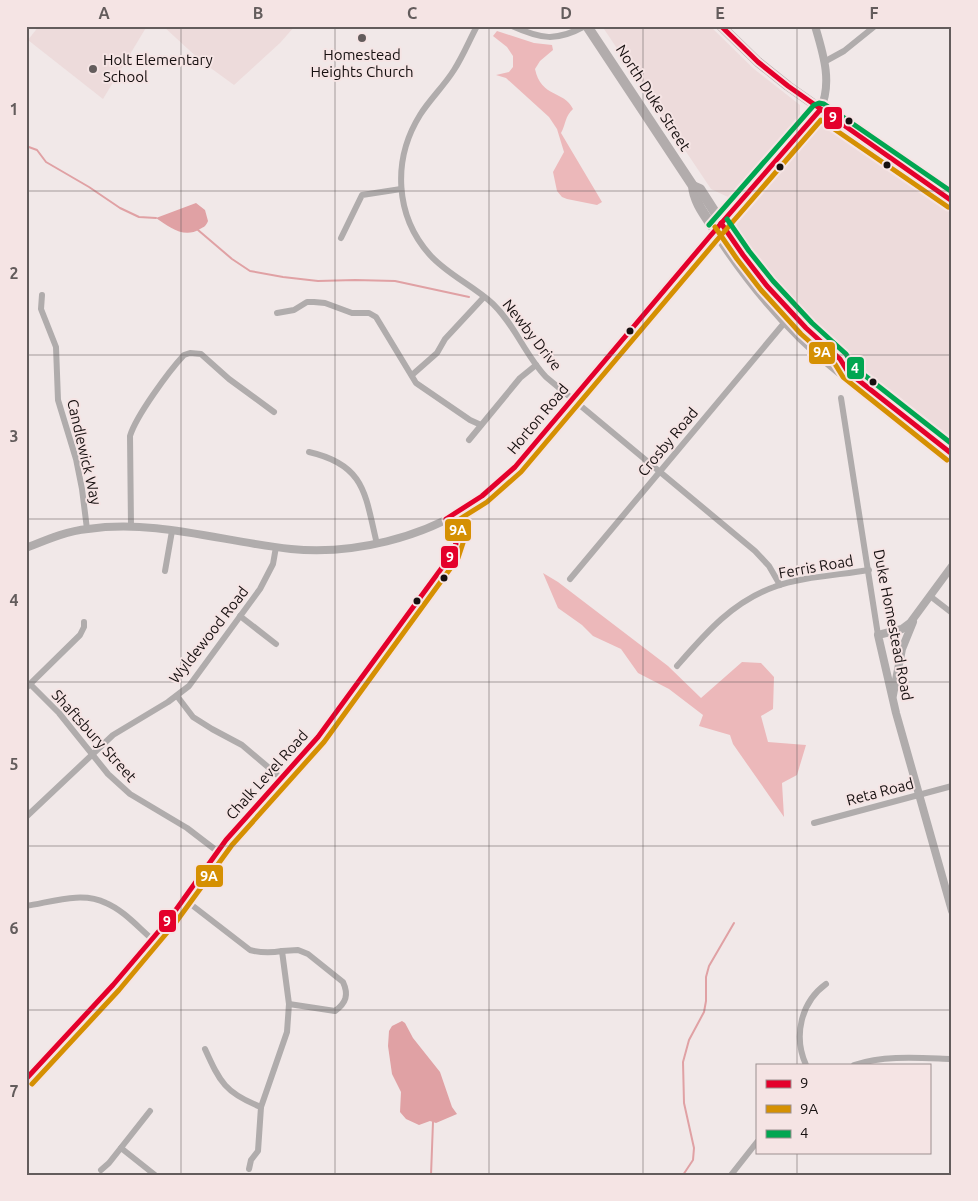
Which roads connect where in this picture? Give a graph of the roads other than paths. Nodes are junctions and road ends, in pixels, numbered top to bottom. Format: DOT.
graph roads {
  1 [pos="476,26"];
  2 [pos="512,26"];
  3 [pos="586,26"];
  4 [pos="721,26"];
  5 [pos="815,26"];
  6 [pos="875,26"];
  7 [pos="824,62"];
  8 [pos="820,110"];
  9 [pos="401,189"];
  10 [pos="952,201"];
  11 [pos="718,227"];
  12 [pos="341,238"];
  13 [pos="42,295"];
  14 [pos="484,297"];
  15 [pos="277,313"];
  16 [pos="785,322"];
  17 [pos="536,365"];
  18 [pos="848,372"];
  19 [pos="412,375"];
  20 [pos="841,398"];
  21 [pos="573,400"];
  22 [pos="274,412"];
  23 [pos="481,425"];
  24 [pos="469,440"];
  25 [pos="309,452"];
  26 [pos="952,454"];
  27 [pos="660,472"];
  28 [pos="446,519"];
  29 [pos="131,526"];
  30 [pos="87,529"];
  31 [pos="172,531"];
  32 [pos="377,544"];
  33 [pos="26,548"];
  34 [pos="276,548"];
  35 [pos="952,566"];
  36 [pos="868,570"];
  37 [pos="165,571"];
  38 [pos="570,579"];
  39 [pos="780,585"];
  40 [pos="930,596"];
  41 [pos="952,613"];
  42 [pos="240,616"];
  43 [pos="914,619"];
  44 [pos="84,622"];
  45 [pos="878,635"];
  46 [pos="276,644"];
  47 [pos="677,666"];
  48 [pos="28,686"];
  49 [pos="177,696"];
  50 [pos="893,700"];
  51 [pos="92,754"];
  52 [pos="281,778"];
  53 [pos="952,786"];
  54 [pos="919,795"];
  55 [pos="26,817"];
  56 [pos="814,823"];
  57 [pos="217,851"];
  58 [pos="184,899"];
  59 [pos="26,906"];
  60 [pos="952,911"];
  61 [pos="152,939"];
  62 [pos="282,951"];
  63 [pos="826,984"];
  64 [pos="289,1004"];
  65 [pos="205,1049"];
  66 [pos="952,1059"];
  67 [pos="806,1064"];
  68 [pos="858,1064"];
  69 [pos="26,1066"];
  70 [pos="33,1071"];
  71 [pos="26,1079"];
  72 [pos="261,1106"];
  73 [pos="150,1111"];
  74 [pos="756,1143"];
  75 [pos="121,1148"];
  76 [pos="249,1169"];
  77 [pos="101,1170"];
  78 [pos="155,1175"];
  79 [pos="731,1175"];
  1 -- 9 [label="street, Newby Drive"];
  2 -- 3 [label="street"];
  3 -- 11 [label="highway, North Duke Street"];
  4 -- 8 [label="main road"];
  5 -- 7 [label="street"];
  6 -- 7 [label="street"];
  7 -- 8 [label="street"];
  8 -- 10 [label="main road"];
  8 -- 11 [label="street, Horton Road"];
  9 -- 12 [label="street"];
  9 -- 14 [label="street, Newby Drive"];
  11 -- 16 [label="highway, North Duke Street"];
  11 -- 18 [label="highway, North Duke Street"];
  11 -- 21 [label="street, Horton Road"];
  13 -- 30 [label="street, Candlewick Way"];
  14 -- 17 [label="street, Newby Drive"];
  14 -- 19 [label="street"];
  15 -- 19 [label="street"];
  16 -- 18 [label="highway, North Duke Street"];
  16 -- 27 [label="street, Crosby Road"];
  17 -- 21 [label="street, Newby Drive"];
  17 -- 23 [label="street"];
  18 -- 26 [label="highway, North Duke Street"];
  19 -- 23 [label="street"];
  20 -- 36 [label="street, Duke Homestead Road"];
  21 -- 27 [label="street, Newby Drive"];
  21 -- 28 [label="street, Horton Road"];
  22 -- 29 [label="street"];
  23 -- 24 [label="street"];
  25 -- 32 [label="street"];
  27 -- 38 [label="street, Crosby Road"];
  27 -- 39 [label="street, Newby Drive"];
  28 -- 32 [label="street, Horton Road"];
  28 -- 52 [label="street, Chalk Level Road"];
  29 -- 30 [label="street, Horton Road"];
  29 -- 31 [label="street, Horton Road"];
  30 -- 33 [label="street, Horton Road"];
  31 -- 34 [label="street, Horton Road"];
  31 -- 37 [label="street"];
  32 -- 34 [label="street, Horton Road"];
  34 -- 42 [label="street, Wyldewood Road"];
  35 -- 40 [label="street"];
  36 -- 39 [label="street, Ferris Road"];
  36 -- 45 [label="street, Duke Homestead Road"];
  39 -- 47 [label="street, Ferris Road"];
  40 -- 41 [label="street"];
  40 -- 43 [label="street"];
  42 -- 46 [label="street"];
  42 -- 49 [label="street, Wyldewood Road"];
  43 -- 45 [label="street"];
  43 -- 50 [label="street"];
  44 -- 48 [label="street"];
  45 -- 50 [label="street, Duke Homestead Road"];
  48 -- 51 [label="street, Shaftsbury Street"];
  49 -- 51 [label="street, Wyldewood Road"];
  49 -- 52 [label="street"];
  50 -- 54 [label="street, Duke Homestead Road"];
  51 -- 55 [label="street, Wyldewood Road"];
  51 -- 57 [label="street, Shaftsbury Street"];
  52 -- 57 [label="street, Chalk Level Road"];
  53 -- 54 [label="street, Reta Road"];
  54 -- 56 [label="street, Reta Road"];
  54 -- 60 [label="street, Duke Homestead Road"];
  57 -- 58 [label="street, Chalk Level Road"];
  58 -- 61 [label="street, Chalk Level Road"];
  58 -- 62 [label="street"];
  59 -- 61 [label="street"];
  61 -- 70 [label="street, Chalk Level Road"];
  62 -- 64 [label="street"];
  62 -- 64 [label="street"];
  63 -- 67 [label="street"];
  64 -- 72 [label="street"];
  65 -- 72 [label="street"];
  66 -- 68 [label="street"];
  69 -- 70 [label="street"];
  70 -- 71 [label="street, Chalk Level Road"];
  72 -- 76 [label="street"];
  73 -- 75 [label="street"];
  74 -- 79 [label="street"];
  75 -- 77 [label="street"];
  75 -- 78 [label="street"];
}
